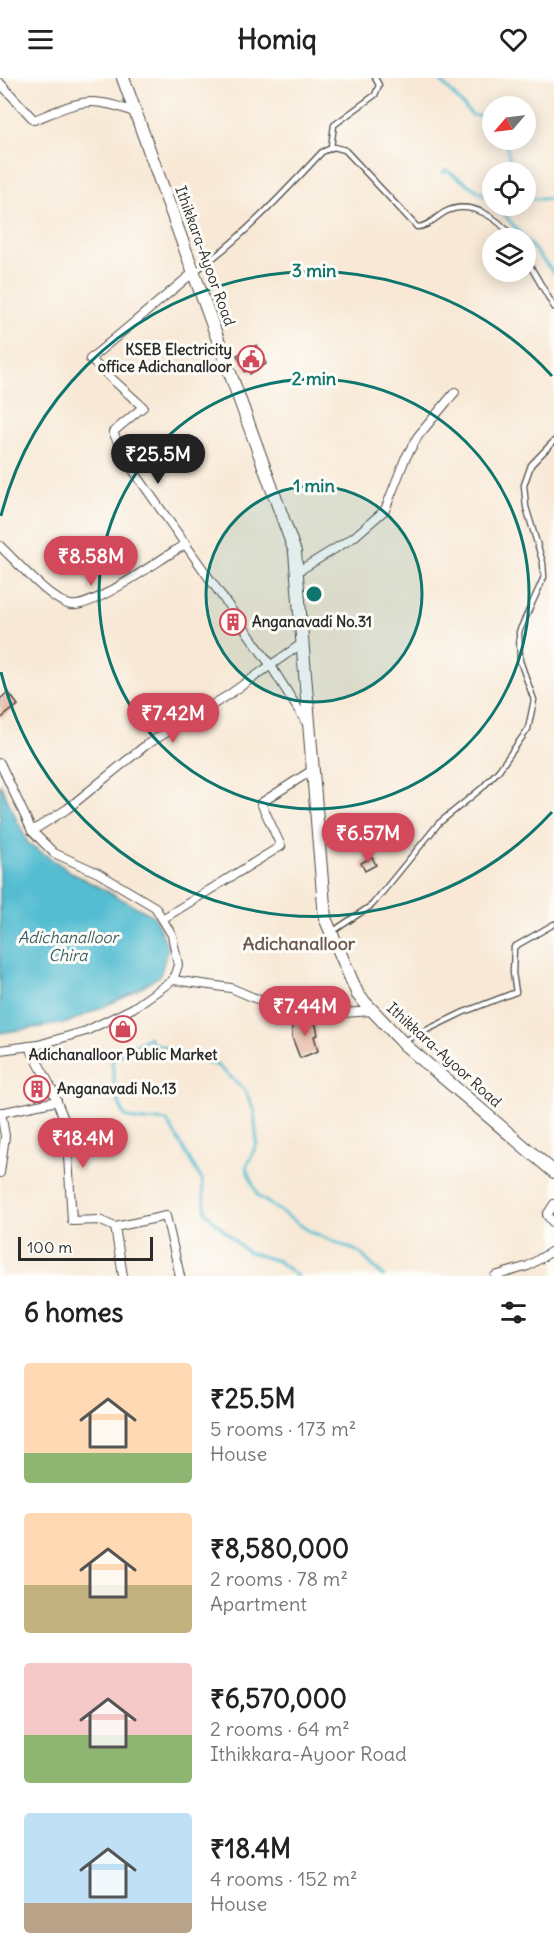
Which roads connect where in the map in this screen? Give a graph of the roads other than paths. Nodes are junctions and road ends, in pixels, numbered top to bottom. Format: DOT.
graph roads {
  1 [pos="123,78"];
  2 [pos="375,78"];
  3 [pos="0,83"];
  4 [pos="137,113"];
  5 [pos="331,147"];
  6 [pos="504,228"];
  7 [pos="194,272"];
  8 [pos="536,276"];
  9 [pos="554,307"];
  10 [pos="455,392"];
  11 [pos="554,441"];
  12 [pos="186,544"];
  13 [pos="0,546"];
  14 [pos="297,572"];
  15 [pos="304,642"];
  16 [pos="271,666"];
  17 [pos="311,731"];
  18 [pos="0,763"];
  19 [pos="314,769"];
  20 [pos="32,831"];
  21 [pos="164,918"];
  22 [pos="554,924"];
  23 [pos="332,932"];
  24 [pos="173,980"];
  25 [pos="373,1011"];
  26 [pos="402,1042"];
  27 [pos="29,1046"];
  28 [pos="0,1050"];
  29 [pos="57,1101"];
  30 [pos="0,1112"];
  31 [pos="554,1172"];
  32 [pos="0,1173"];
  33 [pos="554,1204"];
  34 [pos="554,1224"];
  35 [pos="115,1227"];
  36 [pos="554,1250"];
  37 [pos="123,1276"];
  38 [pos="180,1276"];
  39 [pos="495,1276"];
  1 -- 4 [label="main road, Ithikkara-Ayoor Road"];
  2 -- 5 [label="lane"];
  3 -- 4 [label="street"];
  4 -- 7 [label="main road, Ithikkara-Ayoor Road"];
  5 -- 6 [label="lane"];
  5 -- 7 [label="lane"];
  7 -- 12 [label="street"];
  7 -- 14 [label="main road, Ithikkara-Ayoor Road"];
  8 -- 9 [label="lane"];
  10 -- 14 [label="street"];
  11 -- 23 [label="lane"];
  12 -- 13 [label="street"];
  12 -- 16 [label="street"];
  14 -- 15 [label="main road, Ithikkara-Ayoor Road"];
  15 -- 16 [label="street"];
  15 -- 17 [label="main road, Ithikkara-Ayoor Road"];
  16 -- 17 [label="street"];
  16 -- 20 [label="street"];
  17 -- 19 [label="main road, Ithikkara-Ayoor Road"];
  18 -- 20 [label="street"];
  19 -- 21 [label="street"];
  19 -- 23 [label="main road, Ithikkara-Ayoor Road"];
  20 -- 21 [label="street"];
  21 -- 24 [label="street"];
  22 -- 26 [label="lane"];
  23 -- 25 [label="main road, Ithikkara-Ayoor Road"];
  24 -- 25 [label="street"];
  24 -- 27 [label="street"];
  25 -- 26 [label="main road, Ithikkara-Ayoor Road"];
  26 -- 31 [label="main road, Ithikkara-Ayoor Road"];
  27 -- 28 [label="street"];
  27 -- 29 [label="street"];
  29 -- 30 [label="street"];
  29 -- 35 [label="street"];
  30 -- 32 [label="street"];
  33 -- 34 [label="street"];
  35 -- 37 [label="street"];
  35 -- 38 [label="street"];
  36 -- 39 [label="street"];
}
